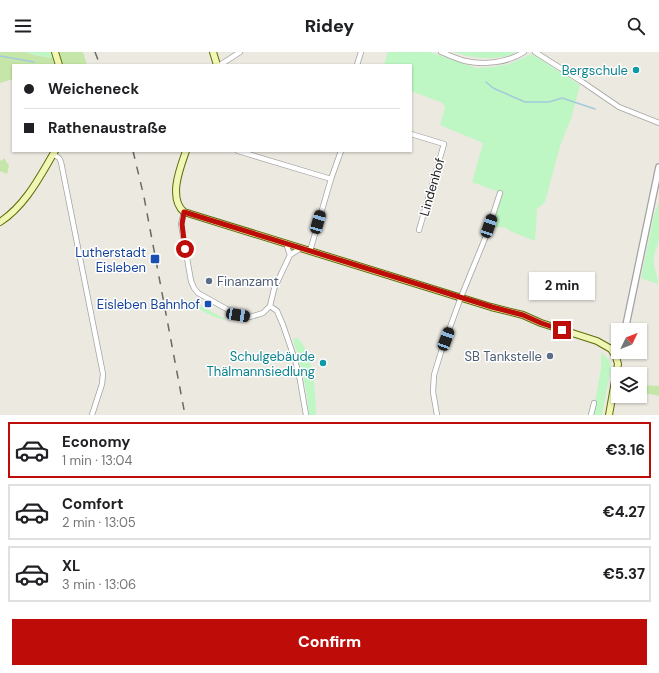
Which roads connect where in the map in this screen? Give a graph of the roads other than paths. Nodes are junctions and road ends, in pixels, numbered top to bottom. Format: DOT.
graph roads {
  1 [pos="55,52"];
  2 [pos="213,52"];
  3 [pos="240,52"];
  4 [pos="361,52"];
  5 [pos="441,52"];
  6 [pos="524,52"];
  7 [pos="535,52"];
  8 [pos="59,64"];
  9 [pos="216,64"];
  10 [pos="222,64"];
  11 [pos="357,64"];
  12 [pos="659,123"];
  13 [pos="412,134"];
  14 [pos="54,152"];
  15 [pos="186,152"];
  16 [pos="241,152"];
  17 [pos="341,152"];
  18 [pos="659,167"];
  19 [pos="331,179"];
  20 [pos="657,189"];
  21 [pos="500,193"];
  22 [pos="184,212"];
  23 [pos="0,222"];
  24 [pos="419,230"];
  25 [pos="286,243"];
  26 [pos="301,248"];
  27 [pos="310,251"];
  28 [pos="290,255"];
  29 [pos="461,297"];
  30 [pos="270,306"];
  31 [pos="627,323"];
  32 [pos="611,349"];
  33 [pos="617,359"];
  34 [pos="594,403"];
  35 [pos="92,415"];
  36 [pos="306,415"];
  37 [pos="437,415"];
  38 [pos="591,415"];
  39 [pos="609,415"];
  1 -- 8 [label="main road"];
  2 -- 9 [label="main road"];
  3 -- 10 [label="street"];
  4 -- 11 [label="street"];
  5 -- 6 [label="street"];
  7 -- 12 [label="street"];
  13 -- 24 [label="street, Lindenhof"];
  14 -- 23 [label="main road"];
  14 -- 35 [label="street"];
  15 -- 22 [label="main road"];
  16 -- 19 [label="street"];
  17 -- 19 [label="street"];
  18 -- 20 [label="street"];
  19 -- 27 [label="street"];
  20 -- 31 [label="street"];
  21 -- 29 [label="street"];
  22 -- 25 [label="main road"];
  22 -- 30 [label="street"];
  25 -- 26 [label="main road"];
  25 -- 28 [label="street"];
  26 -- 27 [label="main road"];
  26 -- 28 [label="street"];
  27 -- 29 [label="main road"];
  28 -- 30 [label="street"];
  29 -- 32 [label="main road"];
  29 -- 37 [label="street"];
  30 -- 36 [label="street"];
  33 -- 39 [label="main road"];
  34 -- 38 [label="street"];
}
